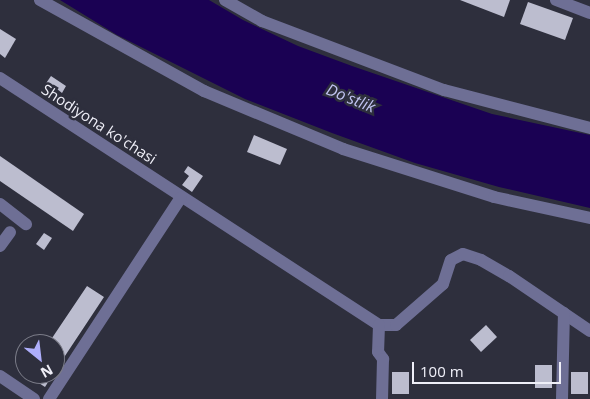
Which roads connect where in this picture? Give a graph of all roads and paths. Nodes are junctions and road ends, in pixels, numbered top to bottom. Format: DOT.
graph roads {
  1 [pos="40,0"];
  2 [pos="225,0"];
  3 [pos="556,0"];
  4 [pos="590,13"];
  5 [pos="0,78"];
  6 [pos="590,128"];
  7 [pos="181,197"];
  8 [pos="0,204"];
  9 [pos="590,218"];
  10 [pos="26,224"];
  11 [pos="10,232"];
  12 [pos="0,246"];
  13 [pos="564,313"];
  14 [pos="379,325"];
  15 [pos="590,331"];
  16 [pos="0,376"];
  17 [pos="34,399"];
  18 [pos="49,399"];
  19 [pos="382,399"];
  20 [pos="562,399"];
  1 -- 9 [label="street"];
  2 -- 6 [label="street"];
  3 -- 4 [label="street"];
  5 -- 7 [label="street, Shodiyona ko'chasi"];
  7 -- 14 [label="street, Shodiyona ko'chasi"];
  7 -- 18 [label="street"];
  8 -- 10 [label="street"];
  11 -- 12 [label="street"];
  13 -- 14 [label="street"];
  13 -- 15 [label="street"];
  13 -- 20 [label="street"];
  14 -- 19 [label="street"];
  16 -- 17 [label="street"];
}
